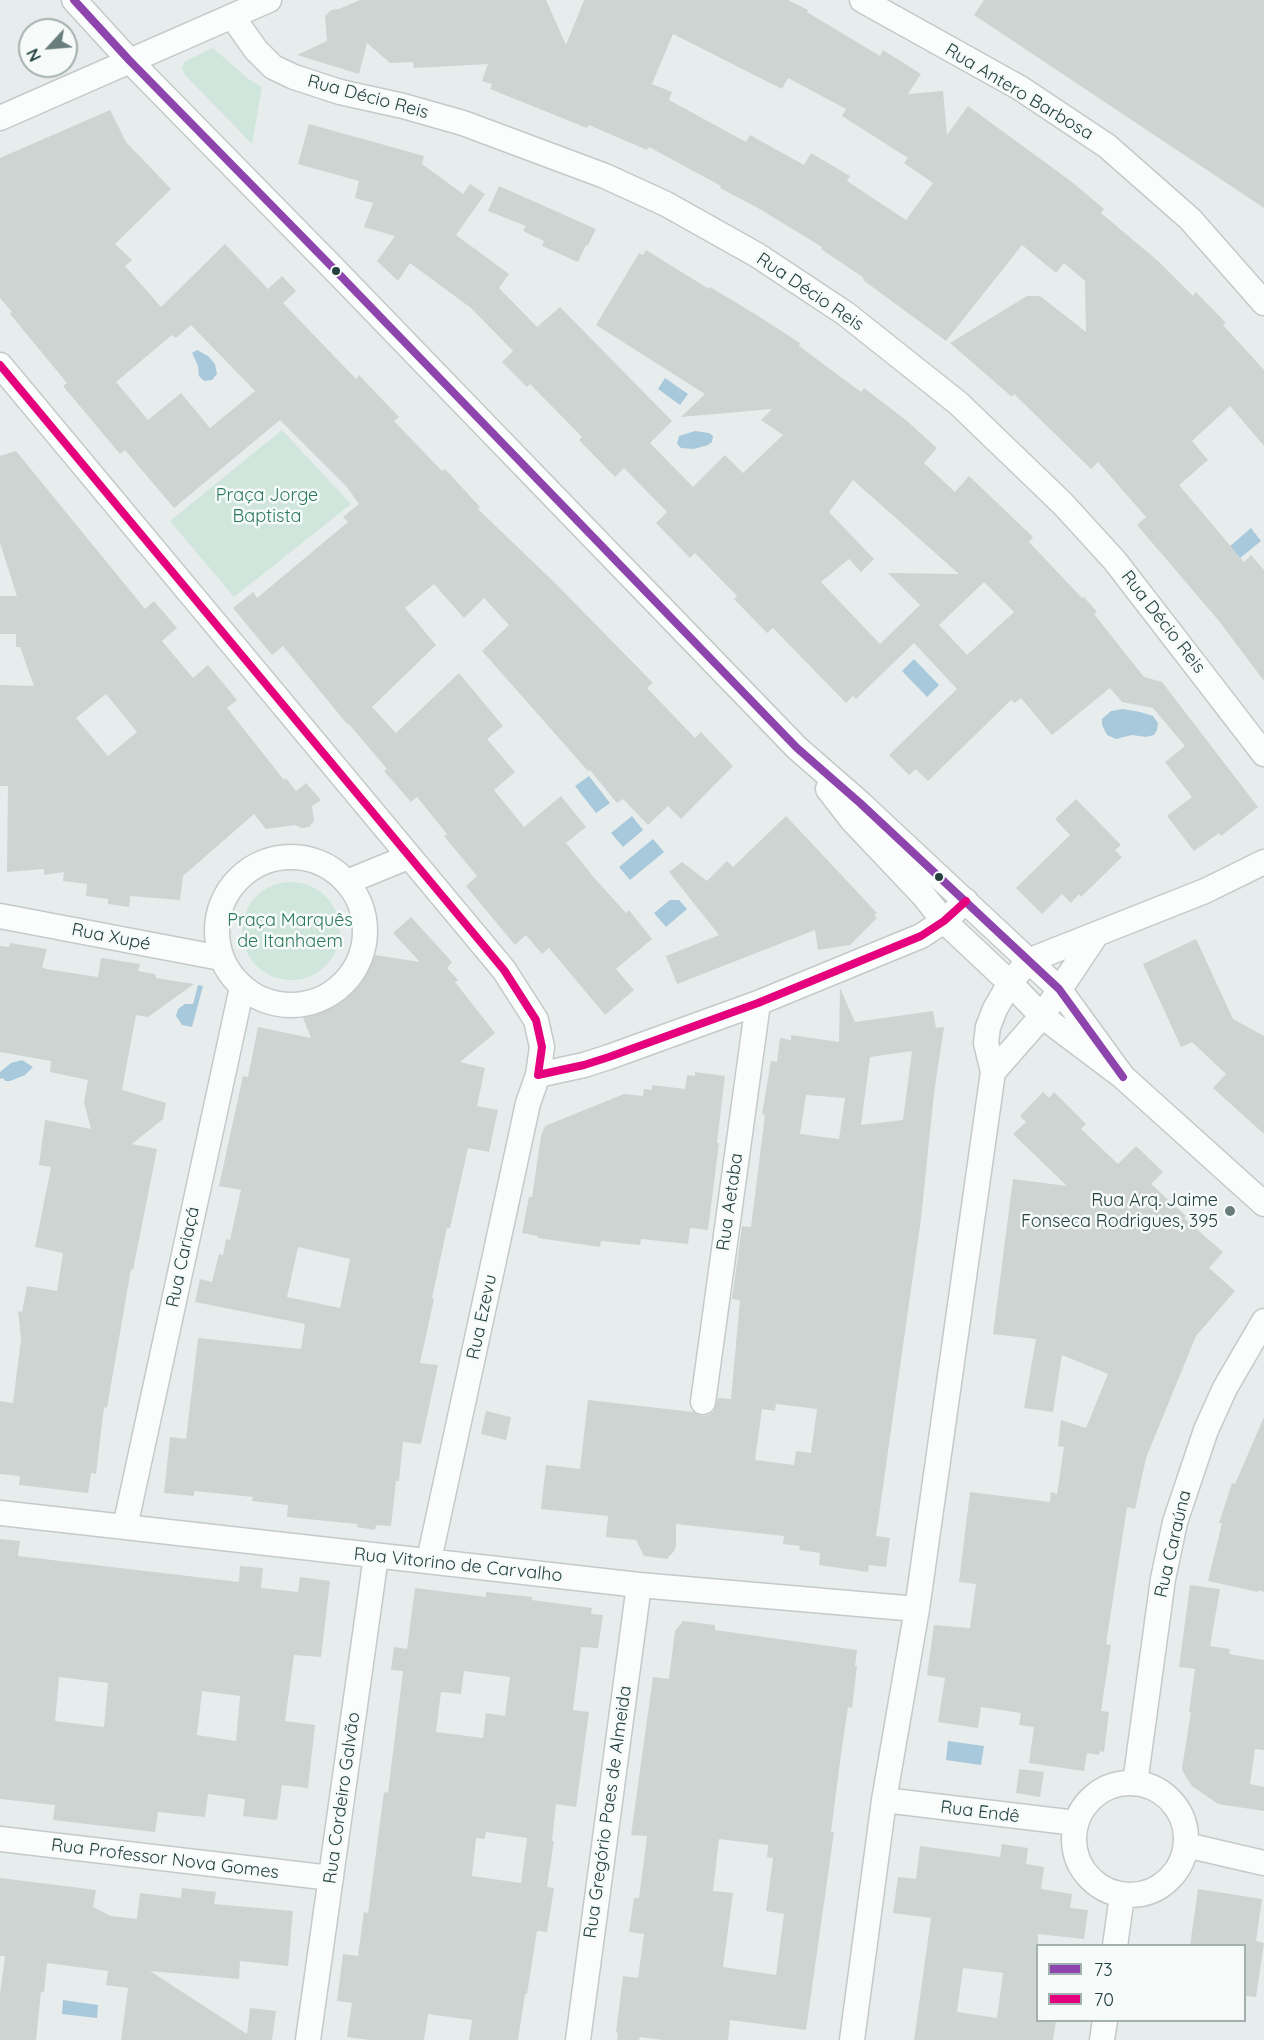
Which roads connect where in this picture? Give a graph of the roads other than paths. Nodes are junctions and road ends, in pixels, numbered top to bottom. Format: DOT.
graph roads {
  1 [pos="74,0"];
  2 [pos="269,0"];
  3 [pos="862,0"];
  4 [pos="232,16"];
  5 [pos="129,60"];
  6 [pos="0,118"];
  7 [pos="1264,303"];
  8 [pos="0,365"];
  9 [pos="797,748"];
  10 [pos="1264,754"];
  11 [pos="408,857"];
  12 [pos="1264,862"];
  13 [pos="347,882"];
  14 [pos="966,901"];
  15 [pos="0,916"];
  16 [pos="944,921"];
  17 [pos="1096,935"];
  18 [pos="221,958"];
  19 [pos="1028,961"];
  20 [pos="1010,983"];
  21 [pos="242,987"];
  22 [pos="1059,989"];
  23 [pos="758,1003"];
  24 [pos="1042,1016"];
  25 [pos="993,1072"];
  26 [pos="538,1075"];
  27 [pos="1123,1077"];
  28 [pos="1264,1204"];
  29 [pos="1264,1321"];
  30 [pos="703,1402"];
  31 [pos="0,1513"];
  32 [pos="125,1527"];
  33 [pos="376,1556"];
  34 [pos="429,1560"];
  35 [pos="639,1585"];
  36 [pos="917,1609"];
  37 [pos="1135,1783"];
  38 [pos="884,1800"];
  39 [pos="1076,1823"];
  40 [pos="0,1839"];
  41 [pos="1186,1845"];
  42 [pos="1264,1863"];
  43 [pos="331,1878"];
  44 [pos="1122,1895"];
  45 [pos="1115,1944"];
  46 [pos="1105,2022"];
  47 [pos="308,2040"];
  48 [pos="578,2040"];
  49 [pos="852,2040"];
  50 [pos="1102,2040"];
  1 -- 5 [label="street"];
  2 -- 4 [label="street"];
  3 -- 7 [label="street, Rua Antero Barbosa"];
  4 -- 5 [label="street"];
  4 -- 10 [label="street, Rua Décio Reis"];
  5 -- 6 [label="street"];
  5 -- 9 [label="street"];
  8 -- 11 [label="street, Rua Ezevu"];
  9 -- 14 [label="street"];
  9 -- 16 [label="street"];
  11 -- 13 [label="street"];
  11 -- 26 [label="street, Rua Ezevu"];
  12 -- 17 [label="street"];
  13 -- 18 [label="street"];
  13 -- 21 [label="street"];
  14 -- 16 [label="street"];
  14 -- 19 [label="street"];
  15 -- 18 [label="street, Rua Xupé"];
  16 -- 20 [label="street"];
  16 -- 23 [label="street"];
  17 -- 19 [label="street"];
  17 -- 22 [label="street"];
  18 -- 21 [label="street"];
  19 -- 20 [label="street"];
  19 -- 22 [label="street"];
  20 -- 24 [label="street"];
  20 -- 25 [label="street"];
  21 -- 32 [label="street, Rua Cariaçá"];
  22 -- 24 [label="street"];
  22 -- 27 [label="street"];
  23 -- 26 [label="street"];
  23 -- 30 [label="street, Rua Aetaba"];
  24 -- 25 [label="street"];
  24 -- 27 [label="street"];
  25 -- 36 [label="street"];
  26 -- 34 [label="street, Rua Ezevu"];
  27 -- 28 [label="street"];
  29 -- 37 [label="street, Rua Caraúna"];
  31 -- 32 [label="street, Rua Vitorino de Carvalho"];
  32 -- 33 [label="street, Rua Vitorino de Carvalho"];
  33 -- 34 [label="street, Rua Vitorino de Carvalho"];
  33 -- 43 [label="street, Rua Cordeiro Galvão"];
  34 -- 35 [label="street, Rua Vitorino de Carvalho"];
  35 -- 36 [label="street, Rua Vitorino de Carvalho"];
  35 -- 48 [label="street, Rua Gregório Paes de Almeida"];
  36 -- 38 [label="street"];
  37 -- 39 [label="street"];
  37 -- 41 [label="street"];
  38 -- 39 [label="street, Rua Endê"];
  38 -- 49 [label="street"];
  39 -- 44 [label="street"];
  40 -- 43 [label="street, Rua Professor Nova Gomes"];
  41 -- 42 [label="street"];
  41 -- 44 [label="street"];
  43 -- 47 [label="street, Rua Cordeiro Galvão"];
  44 -- 45 [label="street"];
  46 -- 50 [label="street"];
}
